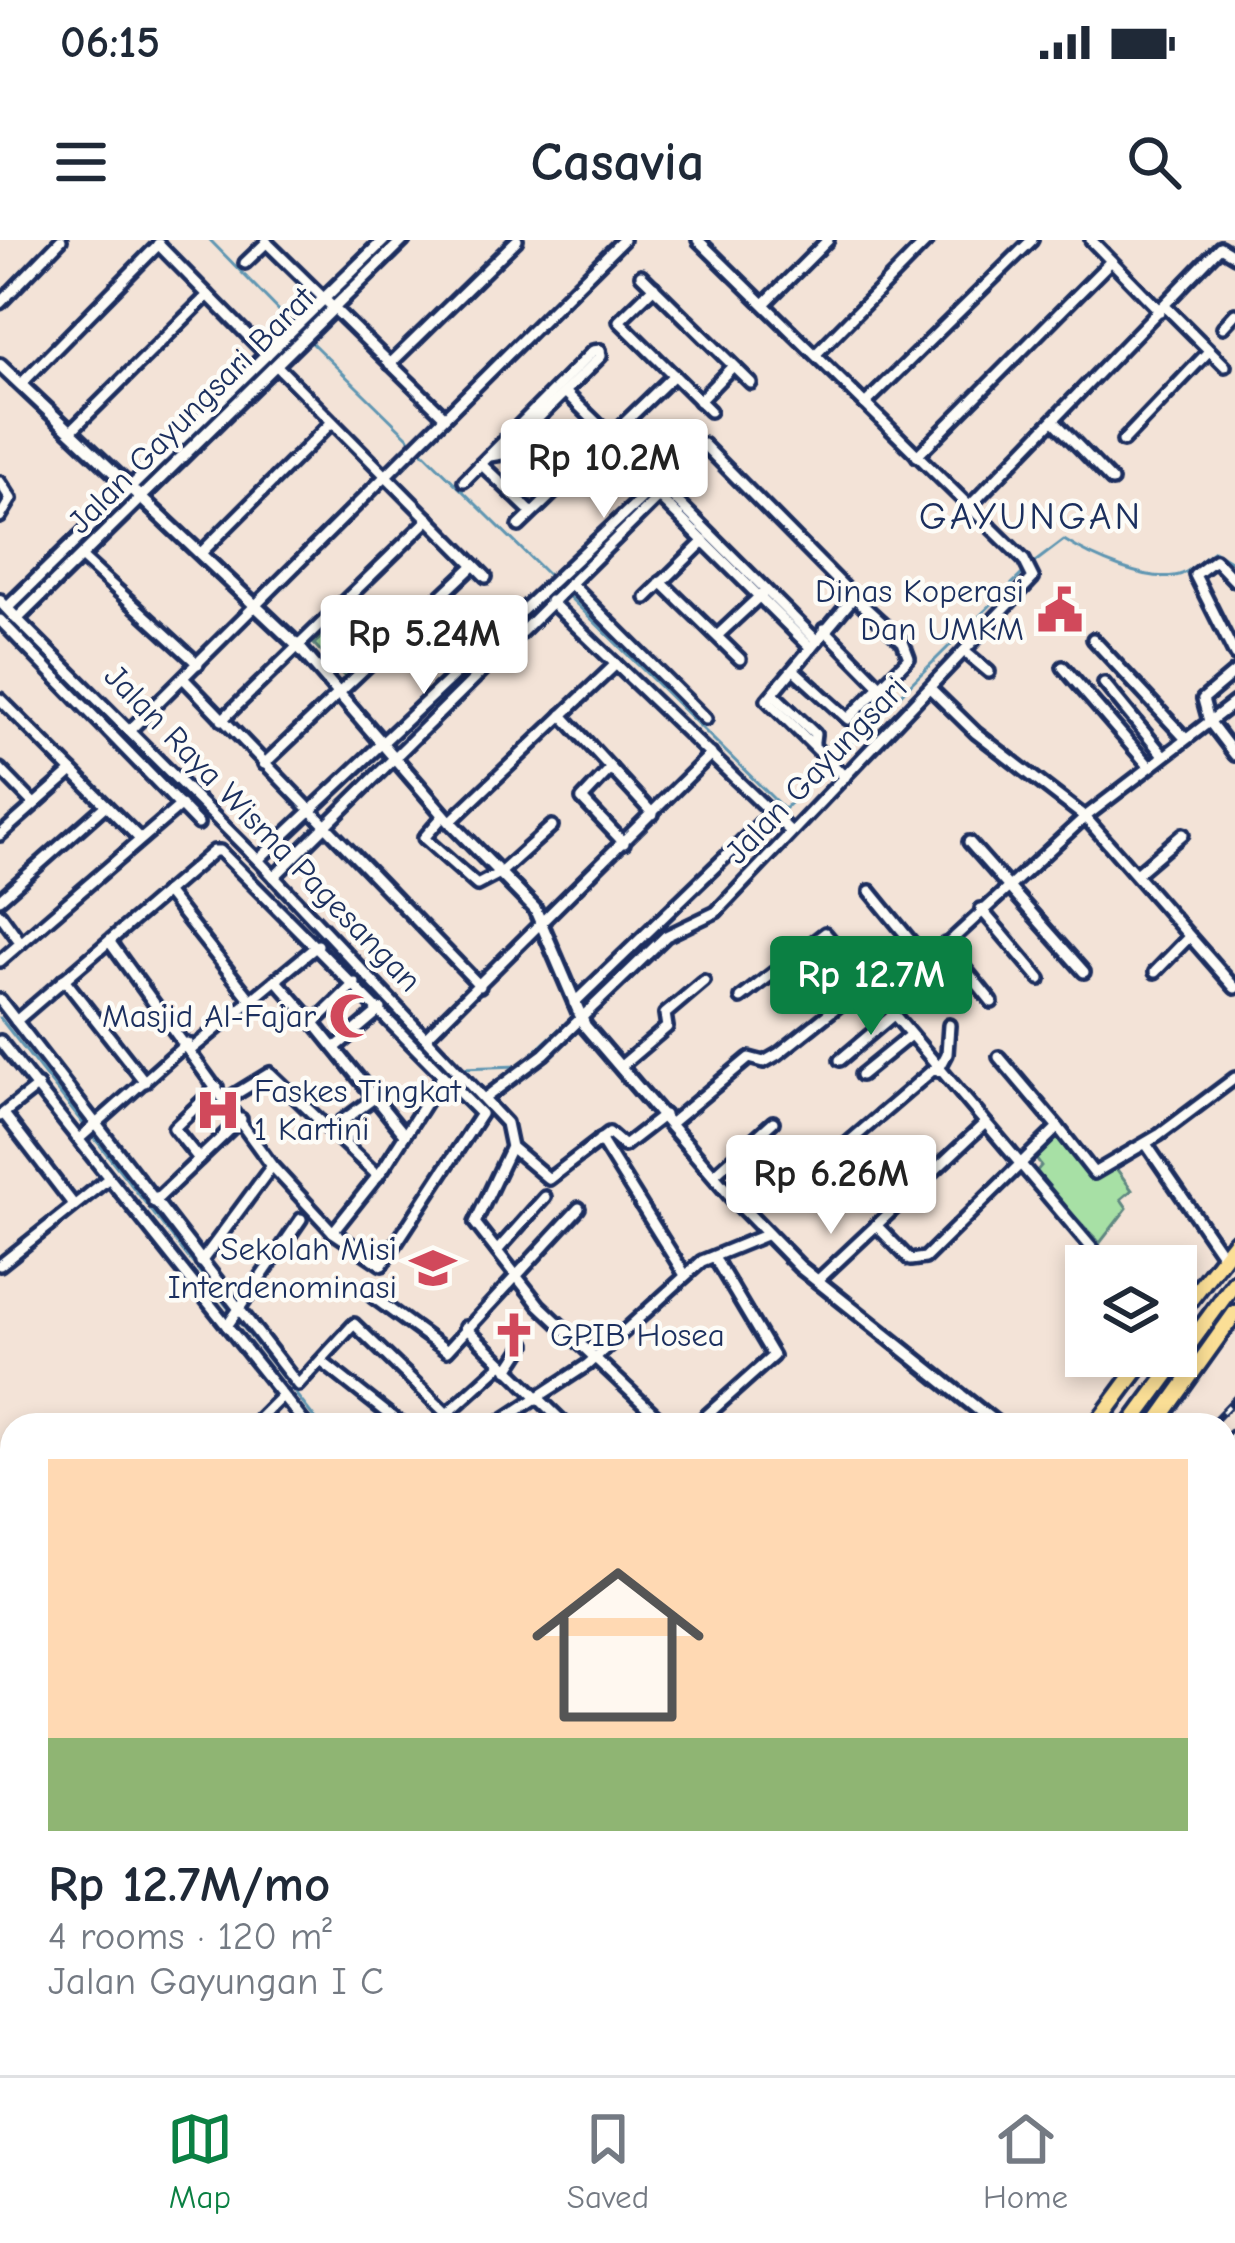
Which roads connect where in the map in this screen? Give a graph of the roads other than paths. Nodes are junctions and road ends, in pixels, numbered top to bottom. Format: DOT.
graph roads {
  1 [pos="61,240"];
  2 [pos="385,240"];
  3 [pos="403,240"];
  4 [pos="517,240"];
  5 [pos="623,240"];
  6 [pos="698,240"];
  7 [pos="721,240"];
  8 [pos="828,240"];
  9 [pos="928,240"];
  10 [pos="1032,240"];
  11 [pos="1090,240"];
  12 [pos="267,241"];
  13 [pos="157,242"];
  14 [pos="710,251"];
  15 [pos="1235,256"];
  16 [pos="1111,261"];
  17 [pos="244,262"];
  18 [pos="641,274"];
  19 [pos="654,287"];
  20 [pos="208,295"];
  21 [pos="766,302"];
  22 [pos="0,303"];
  23 [pos="329,303"];
  24 [pos="1162,308"];
  25 [pos="1235,314"];
  26 [pos="1223,326"];
  27 [pos="1210,351"];
  28 [pos="816,354"];
  29 [pos="271,360"];
  30 [pos="390,364"];
  31 [pos="0,365"];
  32 [pos="734,366"];
  33 [pos="1225,367"];
  34 [pos="674,375"];
  35 [pos="751,383"];
  36 [pos="21,385"];
  37 [pos="565,392"];
  38 [pos="699,401"];
  39 [pos="865,404"];
  40 [pos="710,411"];
  41 [pos="444,416"];
  42 [pos="1054,421"];
  43 [pos="332,422"];
  44 [pos="71,431"];
  45 [pos="613,441"];
  46 [pos="1123,441"];
  47 [pos="917,456"];
  48 [pos="485,460"];
  49 [pos="385,475"];
  50 [pos="1112,481"];
  51 [pos="0,482"];
  52 [pos="464,482"];
  53 [pos="657,489"];
  54 [pos="137,492"];
  55 [pos="968,508"];
  56 [pos="531,512"];
  57 [pos="0,517"];
  58 [pos="429,519"];
  59 [pos="519,526"];
  60 [pos="704,541"];
  61 [pos="201,553"];
  62 [pos="81,556"];
  63 [pos="474,565"];
  64 [pos="560,576"];
  65 [pos="486,578"];
  66 [pos="1235,581"];
  67 [pos="662,582"];
  68 [pos="571,588"];
  69 [pos="544,591"];
  70 [pos="763,593"];
  71 [pos="854,597"];
  72 [pos="646,598"];
  73 [pos="556,603"];
  74 [pos="257,606"];
  75 [pos="2,610"];
  76 [pos="17,619"];
  77 [pos="824,629"];
  78 [pos="717,635"];
  79 [pos="1093,638"];
  80 [pos="814,645"];
  81 [pos="298,646"];
  82 [pos="964,651"];
  83 [pos="1235,655"];
  84 [pos="740,659"];
  85 [pos="198,664"];
  86 [pos="616,664"];
  87 [pos="1063,667"];
  88 [pos="795,671"];
  89 [pos="989,672"];
  90 [pos="1235,672"];
  91 [pos="183,678"];
  92 [pos="1104,683"];
  93 [pos="882,688"];
  94 [pos="932,690"];
  95 [pos="340,692"];
  96 [pos="0,699"];
  97 [pos="1235,702"];
  98 [pos="562,715"];
  99 [pos="706,719"];
  100 [pos="222,720"];
  101 [pos="1209,721"];
  102 [pos="130,729"];
  103 [pos="1185,739"];
  104 [pos="383,743"];
  105 [pos="711,754"];
  106 [pos="1163,755"];
  107 [pos="1235,755"];
  108 [pos="394,758"];
  109 [pos="264,764"];
  110 [pos="1149,766"];
  111 [pos="610,768"];
  112 [pos="72,771"];
  113 [pos="1,772"];
  114 [pos="841,774"];
  115 [pos="34,804"];
  116 [pos="106,805"];
  117 [pos="181,805"];
  118 [pos="309,812"];
  119 [pos="773,813"];
  120 [pos="653,814"];
  121 [pos="1085,817"];
  122 [pos="447,818"];
  123 [pos="198,824"];
  124 [pos="552,826"];
  125 [pos="324,827"];
  126 [pos="788,828"];
  127 [pos="1184,834"];
  128 [pos="0,835"];
  129 [pos="140,839"];
  130 [pos="969,842"];
  131 [pos="625,843"];
  132 [pos="258,860"];
  133 [pos="500,873"];
  134 [pos="1136,874"];
  135 [pos="274,877"];
  136 [pos="1005,887"];
  137 [pos="870,891"];
  138 [pos="166,892"];
  139 [pos="0,899"];
  140 [pos="981,909"];
  141 [pos="0,914"];
  142 [pos="546,924"];
  143 [pos="1189,937"];
  144 [pos="109,941"];
  145 [pos="21,943"];
  146 [pos="945,944"];
  147 [pos="319,945"];
  148 [pos="0,961"];
  149 [pos="927,961"];
  150 [pos="1084,972"];
  151 [pos="1155,972"];
  152 [pos="1040,979"];
  153 [pos="64,980"];
  154 [pos="275,980"];
  155 [pos="704,981"];
  156 [pos="356,983"];
  157 [pos="867,983"];
  158 [pos="480,986"];
  159 [pos="1235,988"];
  160 [pos="741,998"];
  161 [pos="0,1000"];
  162 [pos="251,1000"];
  163 [pos="992,1002"];
  164 [pos="882,1004"];
  165 [pos="381,1009"];
  166 [pos="578,1012"];
  167 [pos="892,1016"];
  168 [pos="16,1021"];
  169 [pos="314,1023"];
  170 [pos="949,1025"];
  171 [pos="428,1036"];
  172 [pos="909,1036"];
  173 [pos="0,1041"];
  174 [pos="189,1046"];
  175 [pos="336,1047"];
  176 [pos="999,1057"];
  177 [pos="840,1060"];
  178 [pos="620,1066"];
  179 [pos="936,1070"];
  180 [pos="442,1076"];
  181 [pos="861,1076"];
  182 [pos="1235,1078"];
  183 [pos="145,1082"];
  184 [pos="38,1086"];
  185 [pos="217,1087"];
  186 [pos="374,1097"];
  187 [pos="484,1098"];
  188 [pos="226,1100"];
  189 [pos="2,1115"];
  190 [pos="241,1119"];
  191 [pos="668,1119"];
  192 [pos="773,1122"];
  193 [pos="983,1125"];
  194 [pos="1058,1127"];
  195 [pos="330,1130"];
  196 [pos="87,1132"];
  197 [pos="404,1134"];
  198 [pos="599,1139"];
  199 [pos="1146,1144"];
  200 [pos="511,1147"];
  201 [pos="199,1159"];
  202 [pos="827,1161"];
  203 [pos="272,1166"];
  204 [pos="1019,1168"];
  205 [pos="863,1172"];
  206 [pos="714,1175"];
  207 [pos="378,1176"];
  208 [pos="109,1178"];
  209 [pos="545,1197"];
  210 [pos="154,1202"];
  211 [pos="74,1204"];
  212 [pos="896,1206"];
  213 [pos="580,1208"];
  214 [pos="302,1219"];
  215 [pos="876,1226"];
  216 [pos="333,1232"];
  217 [pos="769,1234"];
  218 [pos="1235,1242"];
  219 [pos="1088,1245"];
  220 [pos="497,1251"];
  221 [pos="1223,1256"];
  222 [pos="714,1257"];
  223 [pos="201,1262"];
  224 [pos="0,1264"];
  225 [pos="514,1274"];
  226 [pos="685,1275"];
  227 [pos="817,1281"];
  228 [pos="1235,1282"];
  229 [pos="1197,1290"];
  230 [pos="373,1297"];
  231 [pos="240,1313"];
  232 [pos="1235,1313"];
  233 [pos="228,1325"];
  234 [pos="465,1327"];
  235 [pos="525,1344"];
  236 [pos="594,1359"];
  237 [pos="321,1361"];
  238 [pos="280,1366"];
  239 [pos="505,1367"];
  240 [pos="268,1377"];
  241 [pos="1131,1377"];
  242 [pos="537,1395"];
  243 [pos="282,1396"];
  244 [pos="265,1413"];
  245 [pos="296,1413"];
  246 [pos="387,1413"];
  247 [pos="446,1413"];
  248 [pos="448,1413"];
  249 [pos="512,1413"];
  250 [pos="554,1413"];
  251 [pos="653,1413"];
  252 [pos="709,1413"];
  253 [pos="983,1413"];
  254 [pos="1105,1413"];
  255 [pos="1139,1413"];
  256 [pos="1164,1413"];
  1 -- 22 [label="street"];
  2 -- 23 [label="street, Jalan Gayungsari Barat"];
  3 -- 23 [label="street, Jalan Gayungsari Barat"];
  4 -- 30 [label="street"];
  5 -- 41 [label="street"];
  6 -- 14 [label="street"];
  7 -- 14 [label="street"];
  8 -- 21 [label="street"];
  9 -- 28 [label="street"];
  10 -- 39 [label="street"];
  11 -- 16 [label="street"];
  12 -- 17 [label="street"];
  12 -- 23 [label="street"];
  13 -- 20 [label="street"];
  13 -- 36 [label="street"];
  14 -- 21 [label="street"];
  15 -- 24 [label="street"];
  16 -- 24 [label="street"];
  16 -- 47 [label="street"];
  18 -- 19 [label="street"];
  19 -- 32 [label="street"];
  19 -- 34 [label="street"];
  20 -- 29 [label="street"];
  20 -- 44 [label="street"];
  21 -- 28 [label="street"];
  23 -- 29 [label="street, Jalan Gayungsari Barat"];
  23 -- 30 [label="street"];
  24 -- 27 [label="street"];
  24 -- 42 [label="street"];
  25 -- 26 [label="street"];
  27 -- 33 [label="street"];
  27 -- 46 [label="street"];
  28 -- 39 [label="street"];
  29 -- 43 [label="street"];
  29 -- 54 [label="street, Jalan Gayungsari Barat"];
  30 -- 41 [label="street"];
  31 -- 36 [label="street"];
  32 -- 35 [label="street"];
  32 -- 38 [label="street"];
  34 -- 38 [label="street"];
  34 -- 45 [label="street"];
  36 -- 44 [label="street"];
  37 -- 45 [label="street"];
  37 -- 48 [label="street"];
  37 -- 48 [label="street"];
  38 -- 40 [label="street"];
  39 -- 47 [label="street"];
  41 -- 49 [label="street"];
  42 -- 50 [label="street"];
  42 -- 55 [label="street"];
  43 -- 49 [label="street"];
  43 -- 61 [label="street"];
  44 -- 54 [label="street"];
  45 -- 53 [label="street"];
  45 -- 56 [label="street"];
  47 -- 55 [label="street"];
  48 -- 52 [label="street"];
  48 -- 56 [label="street"];
  49 -- 58 [label="street"];
  49 -- 74 [label="street"];
  51 -- 57 [label="street"];
  53 -- 60 [label="street"];
  53 -- 64 [label="street"];
  53 -- 68 [label="street"];
  53 -- 70 [label="street"];
  53 -- 71 [label="street"];
  54 -- 61 [label="street"];
  54 -- 62 [label="street, Jalan Gayungsari Barat"];
  54 -- 75 [label="street, Jalan Gayungsari Barat"];
  55 -- 82 [label="street, Jalan Gayungsari"];
  56 -- 59 [label="street"];
  58 -- 63 [label="street"];
  58 -- 81 [label="street"];
  60 -- 67 [label="street"];
  60 -- 70 [label="street"];
  61 -- 74 [label="street"];
  62 -- 76 [label="street, Jalan Gayungsari Barat"];
  62 -- 85 [label="street"];
  63 -- 65 [label="street"];
  63 -- 95 [label="street"];
  64 -- 68 [label="street"];
  64 -- 69 [label="street"];
  66 -- 83 [label="street"];
  67 -- 72 [label="street"];
  67 -- 78 [label="street"];
  68 -- 73 [label="street"];
  68 -- 99 [label="street"];
  69 -- 73 [label="street"];
  69 -- 104 [label="street"];
  70 -- 78 [label="street"];
  70 -- 80 [label="street"];
  71 -- 77 [label="street"];
  71 -- 93 [label="street"];
  73 -- 86 [label="street"];
  73 -- 108 [label="street"];
  74 -- 81 [label="street"];
  74 -- 85 [label="street"];
  75 -- 76 [label="street, Jalan Raya Wisma Pagesangan"];
  75 -- 117 [label="street, Jalan Raya Wisma Pagesangan"];
  76 -- 102 [label="street, Jalan Raya Wisma Pagesangan"];
  77 -- 80 [label="street"];
  77 -- 93 [label="street"];
  78 -- 84 [label="street"];
  79 -- 103 [label="street"];
  80 -- 88 [label="street"];
  81 -- 95 [label="street"];
  81 -- 100 [label="street"];
  82 -- 89 [label="street"];
  82 -- 94 [label="street, Jalan Gayungsari"];
  85 -- 91 [label="street"];
  86 -- 98 [label="street"];
  86 -- 105 [label="street"];
  87 -- 110 [label="street"];
  88 -- 93 [label="street"];
  88 -- 114 [label="street"];
  90 -- 101 [label="street"];
  91 -- 100 [label="street"];
  91 -- 102 [label="street"];
  92 -- 106 [label="street"];
  94 -- 114 [label="street, Jalan Gayungsari"];
  94 -- 121 [label="street"];
  95 -- 104 [label="street"];
  95 -- 109 [label="street"];
  96 -- 112 [label="street"];
  97 -- 101 [label="street"];
  98 -- 111 [label="street"];
  98 -- 122 [label="street"];
  100 -- 109 [label="street"];
  101 -- 103 [label="street"];
  101 -- 107 [label="street"];
  102 -- 132 [label="street, Jalan Raya Wisma Pagesangan"];
  103 -- 106 [label="street"];
  104 -- 108 [label="street"];
  104 -- 118 [label="street"];
  105 -- 119 [label="street"];
  105 -- 120 [label="street"];
  106 -- 110 [label="street"];
  108 -- 122 [label="street"];
  108 -- 125 [label="street"];
  109 -- 118 [label="street"];
  110 -- 121 [label="street"];
  111 -- 120 [label="street"];
  111 -- 131 [label="street"];
  112 -- 115 [label="street"];
  112 -- 116 [label="street"];
  113 -- 115 [label="street"];
  114 -- 126 [label="street, Jalan Gayungsari"];
  115 -- 128 [label="street"];
  116 -- 129 [label="street"];
  116 -- 139 [label="street"];
  117 -- 123 [label="street, Jalan Raya Wisma Pagesangan"];
  117 -- 129 [label="street"];
  118 -- 125 [label="street"];
  118 -- 132 [label="street"];
  119 -- 126 [label="street"];
  119 -- 166 [label="street"];
  120 -- 131 [label="street"];
  121 -- 134 [label="street"];
  121 -- 136 [label="street"];
  122 -- 133 [label="street"];
  122 -- 133 [label="street"];
  124 -- 133 [label="street"];
  125 -- 135 [label="street"];
  125 -- 158 [label="street"];
  126 -- 166 [label="street, Jalan Gayungsari"];
  127 -- 134 [label="street"];
  129 -- 145 [label="street"];
  130 -- 136 [label="street"];
  131 -- 142 [label="street"];
  132 -- 135 [label="street, Jalan Raya Wisma Pagesangan"];
  133 -- 142 [label="street"];
  134 -- 143 [label="street"];
  135 -- 171 [label="street, Jalan Raya Wisma Pagesangan"];
  136 -- 140 [label="street"];
  136 -- 150 [label="street"];
  137 -- 149 [label="street"];
  138 -- 144 [label="street"];
  138 -- 147 [label="street"];
  138 -- 162 [label="street"];
  140 -- 146 [label="street"];
  140 -- 152 [label="street"];
  141 -- 145 [label="street"];
  142 -- 158 [label="street"];
  142 -- 166 [label="street"];
  143 -- 151 [label="street"];
  143 -- 159 [label="street"];
  144 -- 153 [label="street"];
  144 -- 174 [label="street"];
  145 -- 148 [label="street"];
  146 -- 149 [label="street"];
  146 -- 163 [label="street"];
  147 -- 154 [label="street"];
  147 -- 156 [label="street"];
  149 -- 164 [label="street"];
  153 -- 168 [label="street"];
  153 -- 183 [label="street"];
  154 -- 162 [label="street"];
  154 -- 169 [label="street"];
  155 -- 178 [label="street"];
  156 -- 165 [label="street"];
  156 -- 169 [label="street"];
  157 -- 160 [label="street"];
  157 -- 164 [label="street"];
  157 -- 191 [label="street"];
  158 -- 171 [label="street"];
  161 -- 168 [label="street"];
  162 -- 174 [label="street"];
  164 -- 167 [label="street"];
  165 -- 175 [label="street"];
  165 -- 180 [label="street"];
  166 -- 178 [label="street"];
  166 -- 187 [label="street"];
  167 -- 172 [label="street"];
  167 -- 177 [label="street"];
  168 -- 196 [label="street"];
  169 -- 175 [label="street"];
  170 -- 179 [label="street"];
  171 -- 187 [label="street, Jalan Raya Wisma Pagesangan"];
  172 -- 179 [label="street"];
  172 -- 181 [label="street"];
  173 -- 184 [label="street"];
  174 -- 183 [label="street"];
  174 -- 185 [label="street"];
  175 -- 186 [label="street"];
  176 -- 194 [label="street"];
  178 -- 191 [label="street"];
  179 -- 193 [label="street"];
  179 -- 202 [label="street"];
  180 -- 197 [label="street"];
  180 -- 216 [label="street"];
  182 -- 199 [label="street"];
  183 -- 196 [label="street"];
  184 -- 189 [label="street"];
  184 -- 196 [label="street"];
  185 -- 188 [label="street"];
  185 -- 201 [label="street"];
  186 -- 195 [label="street"];
  186 -- 197 [label="street"];
  187 -- 200 [label="street, Jalan Raya Wisma Pagesangan"];
  188 -- 190 [label="street"];
  188 -- 195 [label="street"];
  189 -- 211 [label="street"];
  190 -- 201 [label="street"];
  190 -- 203 [label="street"];
  191 -- 198 [label="street"];
  191 -- 206 [label="street"];
  192 -- 206 [label="street"];
  193 -- 204 [label="street"];
  193 -- 212 [label="street"];
  194 -- 199 [label="street"];
  194 -- 204 [label="street"];
  195 -- 207 [label="street"];
  196 -- 208 [label="street"];
  196 -- 210 [label="street"];
  197 -- 207 [label="street"];
  198 -- 200 [label="street"];
  198 -- 226 [label="street"];
  199 -- 221 [label="street"];
  200 -- 220 [label="street"];
  201 -- 210 [label="street"];
  203 -- 216 [label="street"];
  203 -- 223 [label="street"];
  204 -- 215 [label="street"];
  204 -- 219 [label="street"];
  205 -- 212 [label="street"];
  206 -- 217 [label="street"];
  207 -- 216 [label="street"];
  208 -- 211 [label="street"];
  208 -- 233 [label="street"];
  209 -- 220 [label="street"];
  210 -- 223 [label="street"];
  211 -- 224 [label="street"];
  212 -- 215 [label="street"];
  213 -- 225 [label="street"];
  214 -- 231 [label="street"];
  215 -- 227 [label="street"];
  217 -- 222 [label="street"];
  217 -- 227 [label="street"];
  218 -- 221 [label="highway"];
  220 -- 225 [label="street"];
  221 -- 229 [label="highway"];
  222 -- 226 [label="street"];
  222 -- 252 [label="street"];
  223 -- 231 [label="street"];
  225 -- 234 [label="street"];
  225 -- 236 [label="street"];
  226 -- 236 [label="street"];
  227 -- 253 [label="street"];
  228 -- 255 [label="highway"];
  230 -- 234 [label="street"];
  231 -- 233 [label="street"];
  231 -- 238 [label="street"];
  232 -- 256 [label="highway"];
  233 -- 240 [label="street"];
  234 -- 239 [label="street"];
  235 -- 239 [label="street"];
  236 -- 242 [label="street"];
  236 -- 251 [label="street"];
  237 -- 238 [label="street"];
  237 -- 246 [label="street"];
  237 -- 247 [label="street"];
  238 -- 240 [label="street"];
  239 -- 242 [label="street"];
  239 -- 248 [label="street"];
  240 -- 243 [label="street"];
  241 -- 254 [label="highway"];
  242 -- 249 [label="street"];
  242 -- 250 [label="street"];
  243 -- 244 [label="street"];
  243 -- 245 [label="street"];
}
